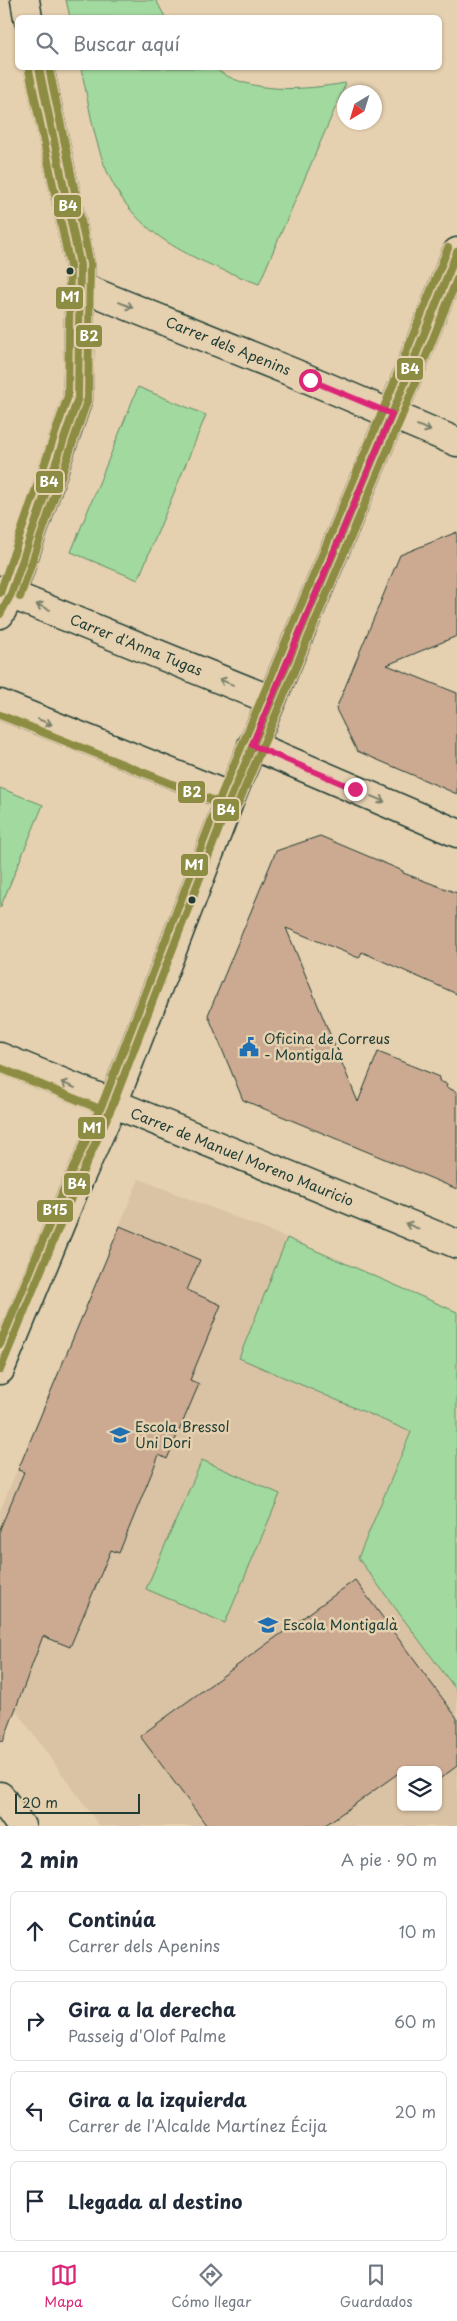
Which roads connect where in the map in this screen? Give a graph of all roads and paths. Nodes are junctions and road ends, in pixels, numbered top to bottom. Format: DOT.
graph roads {
  1 [pos="25,0"];
  2 [pos="28,15"];
  3 [pos="39,70"];
  4 [pos="457,252"];
  5 [pos="81,287"];
  6 [pos="392,414"];
  7 [pos="457,442"];
  8 [pos="4,599"];
  9 [pos="272,700"];
  10 [pos="0,704"];
  11 [pos="252,745"];
  12 [pos="231,797"];
  13 [pos="457,833"];
  14 [pos="0,1057"];
  15 [pos="113,1104"];
  16 [pos="457,1244"];
  17 [pos="0,1370"];
  18 [pos="0,1796"];
  19 [pos="21,1826"];
  1 -- 2 [label="street"];
  3 -- 5 [label="street"];
  4 -- 6 [label="street"];
  5 -- 6 [label="street, Carrer dels Apenins, one-way"];
  5 -- 8 [label="street"];
  6 -- 7 [label="street, Carrer dels Apenins, one-way"];
  6 -- 9 [label="street"];
  9 -- 8 [label="street, Carrer d'Anna Tugas, one-way"];
  9 -- 11 [label="street"];
  10 -- 12 [label="street, one-way"];
  11 -- 12 [label="street"];
  11 -- 13 [label="street, one-way"];
  12 -- 15 [label="street"];
  15 -- 14 [label="street, Carrer de Manuel Moreno Mauricio, one-way"];
  16 -- 15 [label="street, Carrer de Manuel Moreno Mauricio, one-way"];
  15 -- 17 [label="street"];
  18 -- 19 [label="street"];
}
